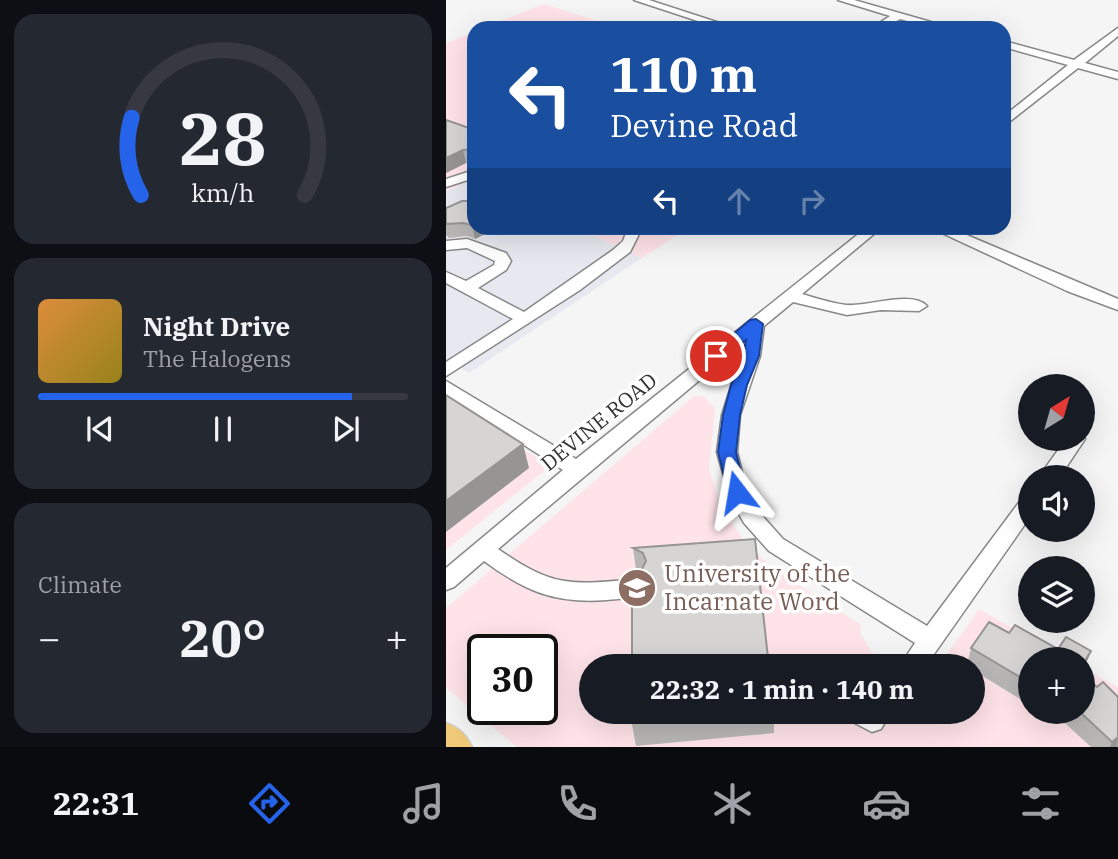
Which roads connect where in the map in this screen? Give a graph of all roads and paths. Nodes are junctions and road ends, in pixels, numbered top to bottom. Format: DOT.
graph roads {
  1 [pos="843,0"];
  2 [pos="645,1"];
  3 [pos="899,15"];
  4 [pos="708,21"];
  5 [pos="889,21"];
  6 [pos="921,21"];
  7 [pos="1118,31"];
  8 [pos="1011,46"];
  9 [pos="1077,63"];
  10 [pos="1118,76"];
  11 [pos="1011,116"];
  12 [pos="467,176"];
  13 [pos="446,183"];
  14 [pos="634,235"];
  15 [pos="865,235"];
  16 [pos="876,235"];
  17 [pos="957,235"];
  18 [pos="446,246"];
  19 [pos="849,248"];
  20 [pos="446,277"];
  21 [pos="466,288"];
  22 [pos="790,296"];
  23 [pos="1118,305"];
  24 [pos="919,306"];
  25 [pos="524,319"];
  26 [pos="756,324"];
  27 [pos="446,370"];
  28 [pos="446,387"];
  29 [pos="577,469"];
  30 [pos="1018,519"];
  31 [pos="484,550"];
  32 [pos="446,581"];
  33 [pos="637,588"];
  34 [pos="930,640"];
  35 [pos="920,654"];
  36 [pos="446,738"];
  37 [pos="456,747"];
  1 -- 3 [label="street"];
  2 -- 4 [label="street"];
  3 -- 5 [label="street"];
  3 -- 6 [label="street"];
  7 -- 9 [label="street"];
  8 -- 9 [label="street"];
  9 -- 10 [label="street"];
  9 -- 11 [label="street"];
  12 -- 13 [label="street"];
  14 -- 25 [label="street"];
  15 -- 19 [label="street, DEVINE ROAD"];
  16 -- 19 [label="street, DEVINE ROAD"];
  17 -- 23 [label="street"];
  18 -- 21 [label="street"];
  19 -- 22 [label="street, DEVINE ROAD"];
  20 -- 21 [label="street"];
  21 -- 25 [label="street"];
  22 -- 24 [label="street"];
  22 -- 26 [label="street, DEVINE ROAD"];
  25 -- 27 [label="street"];
  26 -- 29 [label="street, DEVINE ROAD"];
  26 -- 34 [label="street"];
  28 -- 29 [label="street"];
  29 -- 31 [label="street, DEVINE ROAD"];
  30 -- 34 [label="street"];
  31 -- 32 [label="street, DEVINE ROAD"];
  31 -- 33 [label="street"];
  34 -- 35 [label="street"];
  36 -- 37 [label="main road"];
}
